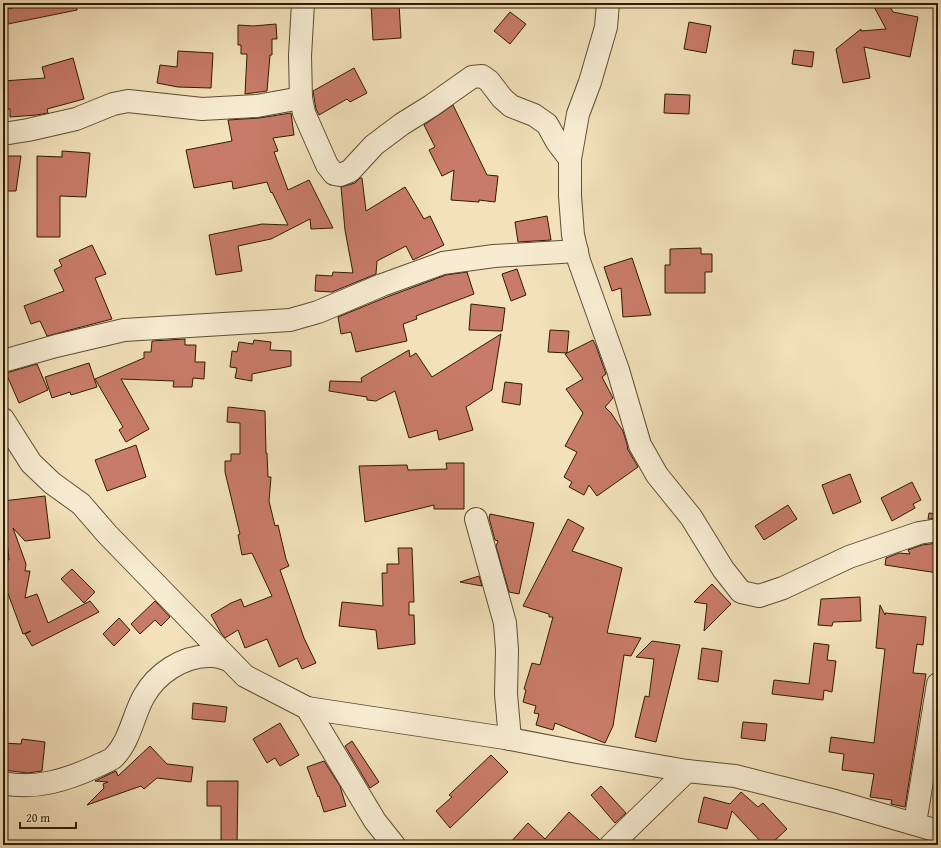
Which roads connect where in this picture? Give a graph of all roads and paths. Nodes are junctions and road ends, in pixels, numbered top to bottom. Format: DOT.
graph roads {
  1 [pos="303,3"];
  2 [pos="608,3"];
  3 [pos="302,98"];
  4 [pos="3,134"];
  5 [pos="570,159"];
  6 [pos="577,251"];
  7 [pos="3,361"];
  8 [pos="3,419"];
  9 [pos="476,519"];
  10 [pos="938,530"];
  11 [pos="229,660"];
  12 [pos="938,684"];
  13 [pos="307,708"];
  14 [pos="510,739"];
  15 [pos="687,771"];
  16 [pos="3,783"];
  17 [pos="915,823"];
  18 [pos="938,831"];
  19 [pos="394,845"];
  20 [pos="611,845"];
  1 -- 3 [label="street"];
  2 -- 5 [label="street"];
  3 -- 4 [label="street"];
  3 -- 5 [label="street"];
  5 -- 6 [label="street"];
  6 -- 7 [label="street"];
  6 -- 10 [label="street"];
  8 -- 11 [label="street"];
  9 -- 14 [label="street"];
  11 -- 13 [label="street"];
  11 -- 16 [label="street"];
  12 -- 17 [label="street"];
  13 -- 14 [label="street"];
  13 -- 19 [label="street"];
  14 -- 15 [label="street"];
  15 -- 17 [label="street"];
  15 -- 20 [label="street"];
  17 -- 18 [label="street"];
}
